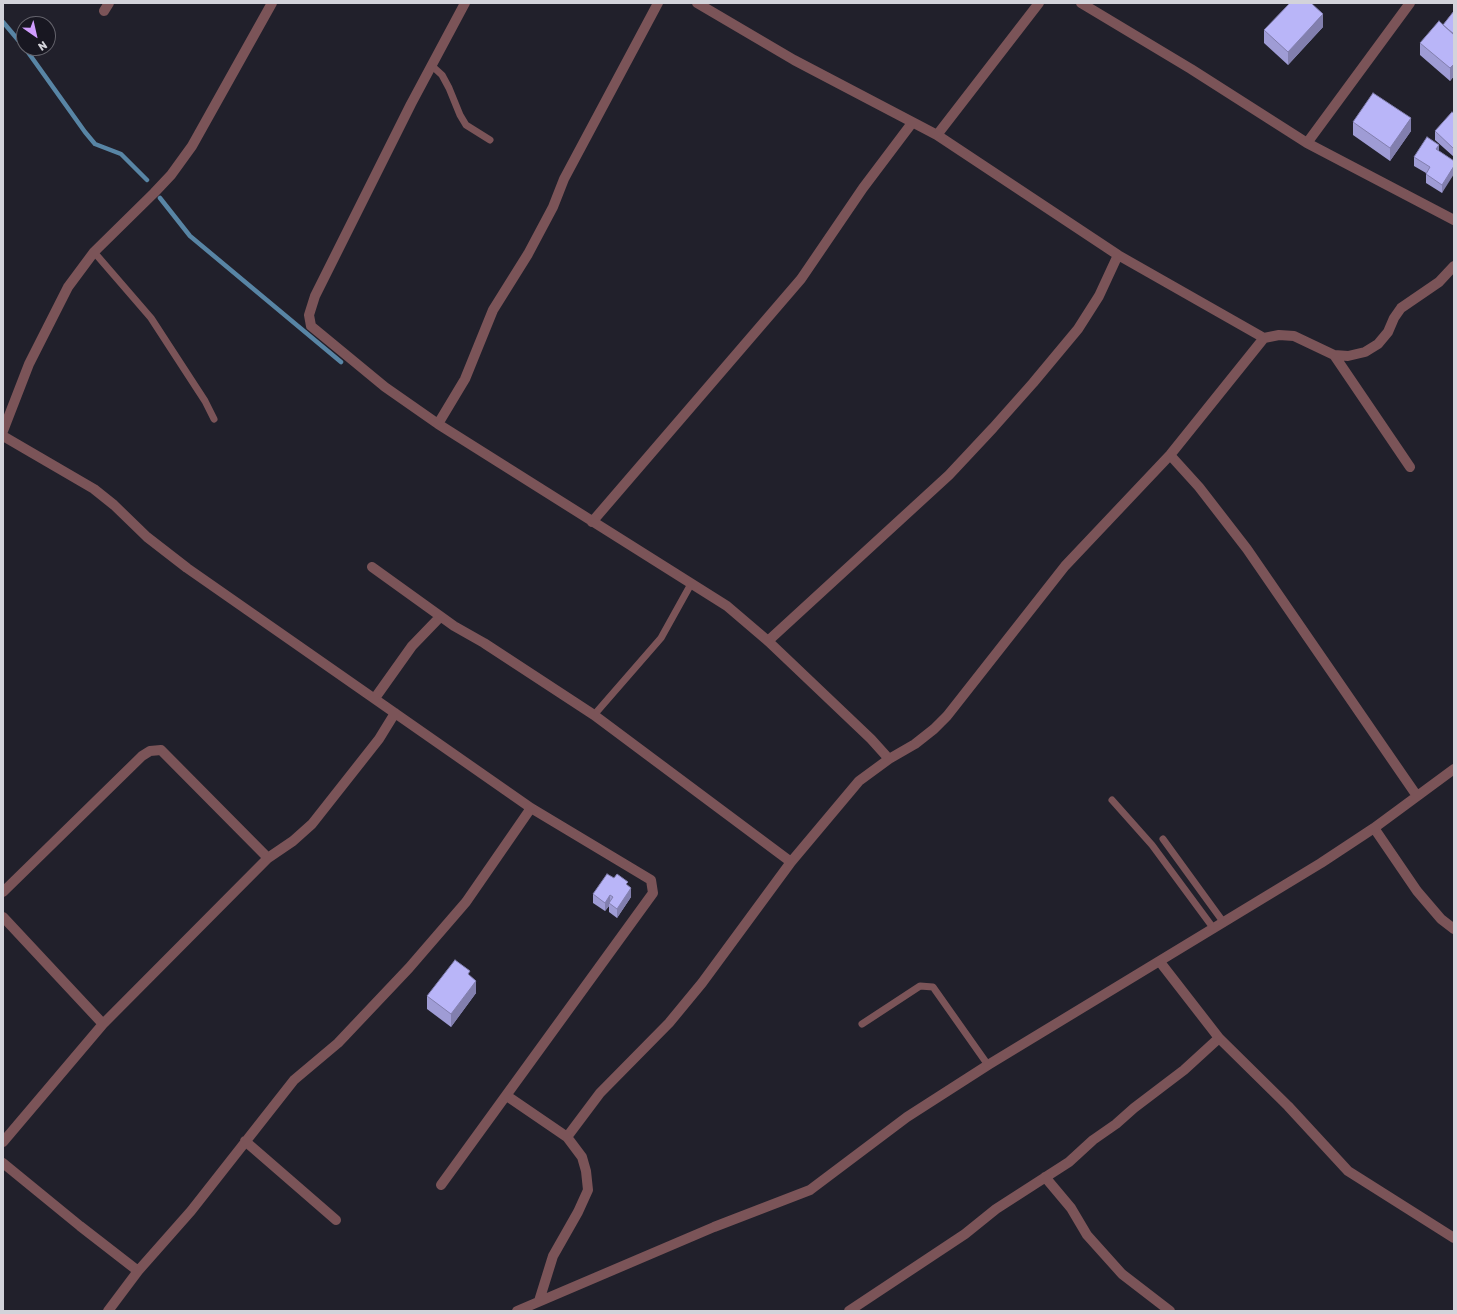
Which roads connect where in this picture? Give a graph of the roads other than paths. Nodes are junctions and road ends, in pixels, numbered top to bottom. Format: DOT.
graph roads {
  1 [pos="272,3"];
  2 [pos="465,3"];
  3 [pos="658,3"];
  4 [pos="697,3"];
  5 [pos="1039,3"];
  6 [pos="1082,3"];
  7 [pos="1410,3"];
  8 [pos="431,65"];
  9 [pos="912,123"];
  10 [pos="937,135"];
  11 [pos="490,140"];
  12 [pos="1308,143"];
  13 [pos="1454,220"];
  14 [pos="94,252"];
  15 [pos="1118,255"];
  16 [pos="1454,266"];
  17 [pos="1264,338"];
  18 [pos="1334,355"];
  19 [pos="7,409"];
  20 [pos="214,419"];
  21 [pos="438,424"];
  22 [pos="3,432"];
  23 [pos="3,436"];
  24 [pos="1170,455"];
  25 [pos="1410,467"];
  26 [pos="592,522"];
  27 [pos="372,567"];
  28 [pos="691,584"];
  29 [pos="440,616"];
  30 [pos="768,641"];
  31 [pos="375,698"];
  32 [pos="395,713"];
  33 [pos="594,715"];
  34 [pos="889,759"];
  35 [pos="1454,769"];
  36 [pos="1417,796"];
  37 [pos="1112,800"];
  38 [pos="531,808"];
  39 [pos="1374,828"];
  40 [pos="1162,838"];
  41 [pos="268,858"];
  42 [pos="791,862"];
  43 [pos="3,892"];
  44 [pos="3,917"];
  45 [pos="1224,923"];
  46 [pos="1214,929"];
  47 [pos="1454,929"];
  48 [pos="1160,962"];
  49 [pos="103,1024"];
  50 [pos="862,1024"];
  51 [pos="1219,1038"];
  52 [pos="988,1065"];
  53 [pos="507,1096"];
  54 [pos="567,1137"];
  55 [pos="245,1141"];
  56 [pos="3,1142"];
  57 [pos="3,1163"];
  58 [pos="1045,1177"];
  59 [pos="441,1185"];
  60 [pos="336,1220"];
  61 [pos="1454,1238"];
  62 [pos="138,1270"];
  63 [pos="539,1301"];
  64 [pos="108,1311"];
  65 [pos="517,1311"];
  66 [pos="849,1311"];
  67 [pos="1170,1311"];
  1 -- 14 [label="street"];
  2 -- 8 [label="street"];
  3 -- 21 [label="street"];
  4 -- 9 [label="street"];
  5 -- 10 [label="street"];
  6 -- 12 [label="street"];
  7 -- 12 [label="street"];
  8 -- 11 [label="lane"];
  8 -- 21 [label="street"];
  9 -- 10 [label="street"];
  9 -- 26 [label="street"];
  10 -- 15 [label="street"];
  12 -- 13 [label="street"];
  14 -- 19 [label="street"];
  14 -- 20 [label="lane"];
  15 -- 17 [label="street"];
  15 -- 30 [label="street"];
  16 -- 18 [label="street"];
  17 -- 18 [label="street"];
  17 -- 24 [label="street"];
  18 -- 25 [label="street"];
  19 -- 22 [label="street"];
  21 -- 26 [label="street"];
  23 -- 31 [label="street"];
  24 -- 34 [label="street"];
  24 -- 36 [label="street"];
  26 -- 28 [label="street"];
  27 -- 29 [label="street"];
  28 -- 30 [label="street"];
  28 -- 33 [label="lane"];
  29 -- 31 [label="street"];
  29 -- 33 [label="street"];
  30 -- 34 [label="street"];
  31 -- 32 [label="street"];
  32 -- 38 [label="street"];
  32 -- 41 [label="street"];
  33 -- 42 [label="street"];
  34 -- 42 [label="street"];
  35 -- 36 [label="street"];
  36 -- 39 [label="street"];
  37 -- 46 [label="lane"];
  38 -- 53 [label="street"];
  38 -- 55 [label="street"];
  39 -- 45 [label="street"];
  39 -- 47 [label="street"];
  40 -- 45 [label="lane"];
  41 -- 43 [label="street"];
  41 -- 49 [label="street"];
  42 -- 54 [label="street"];
  44 -- 49 [label="street"];
  45 -- 46 [label="street"];
  46 -- 48 [label="street"];
  48 -- 51 [label="street"];
  48 -- 52 [label="street"];
  49 -- 56 [label="street"];
  50 -- 52 [label="lane"];
  51 -- 58 [label="street"];
  51 -- 61 [label="street"];
  52 -- 63 [label="street"];
  53 -- 54 [label="street"];
  53 -- 59 [label="street"];
  54 -- 63 [label="street"];
  55 -- 60 [label="street"];
  55 -- 62 [label="street"];
  57 -- 62 [label="street"];
  58 -- 66 [label="street"];
  58 -- 67 [label="street"];
  62 -- 64 [label="street"];
  63 -- 65 [label="street"];
}
